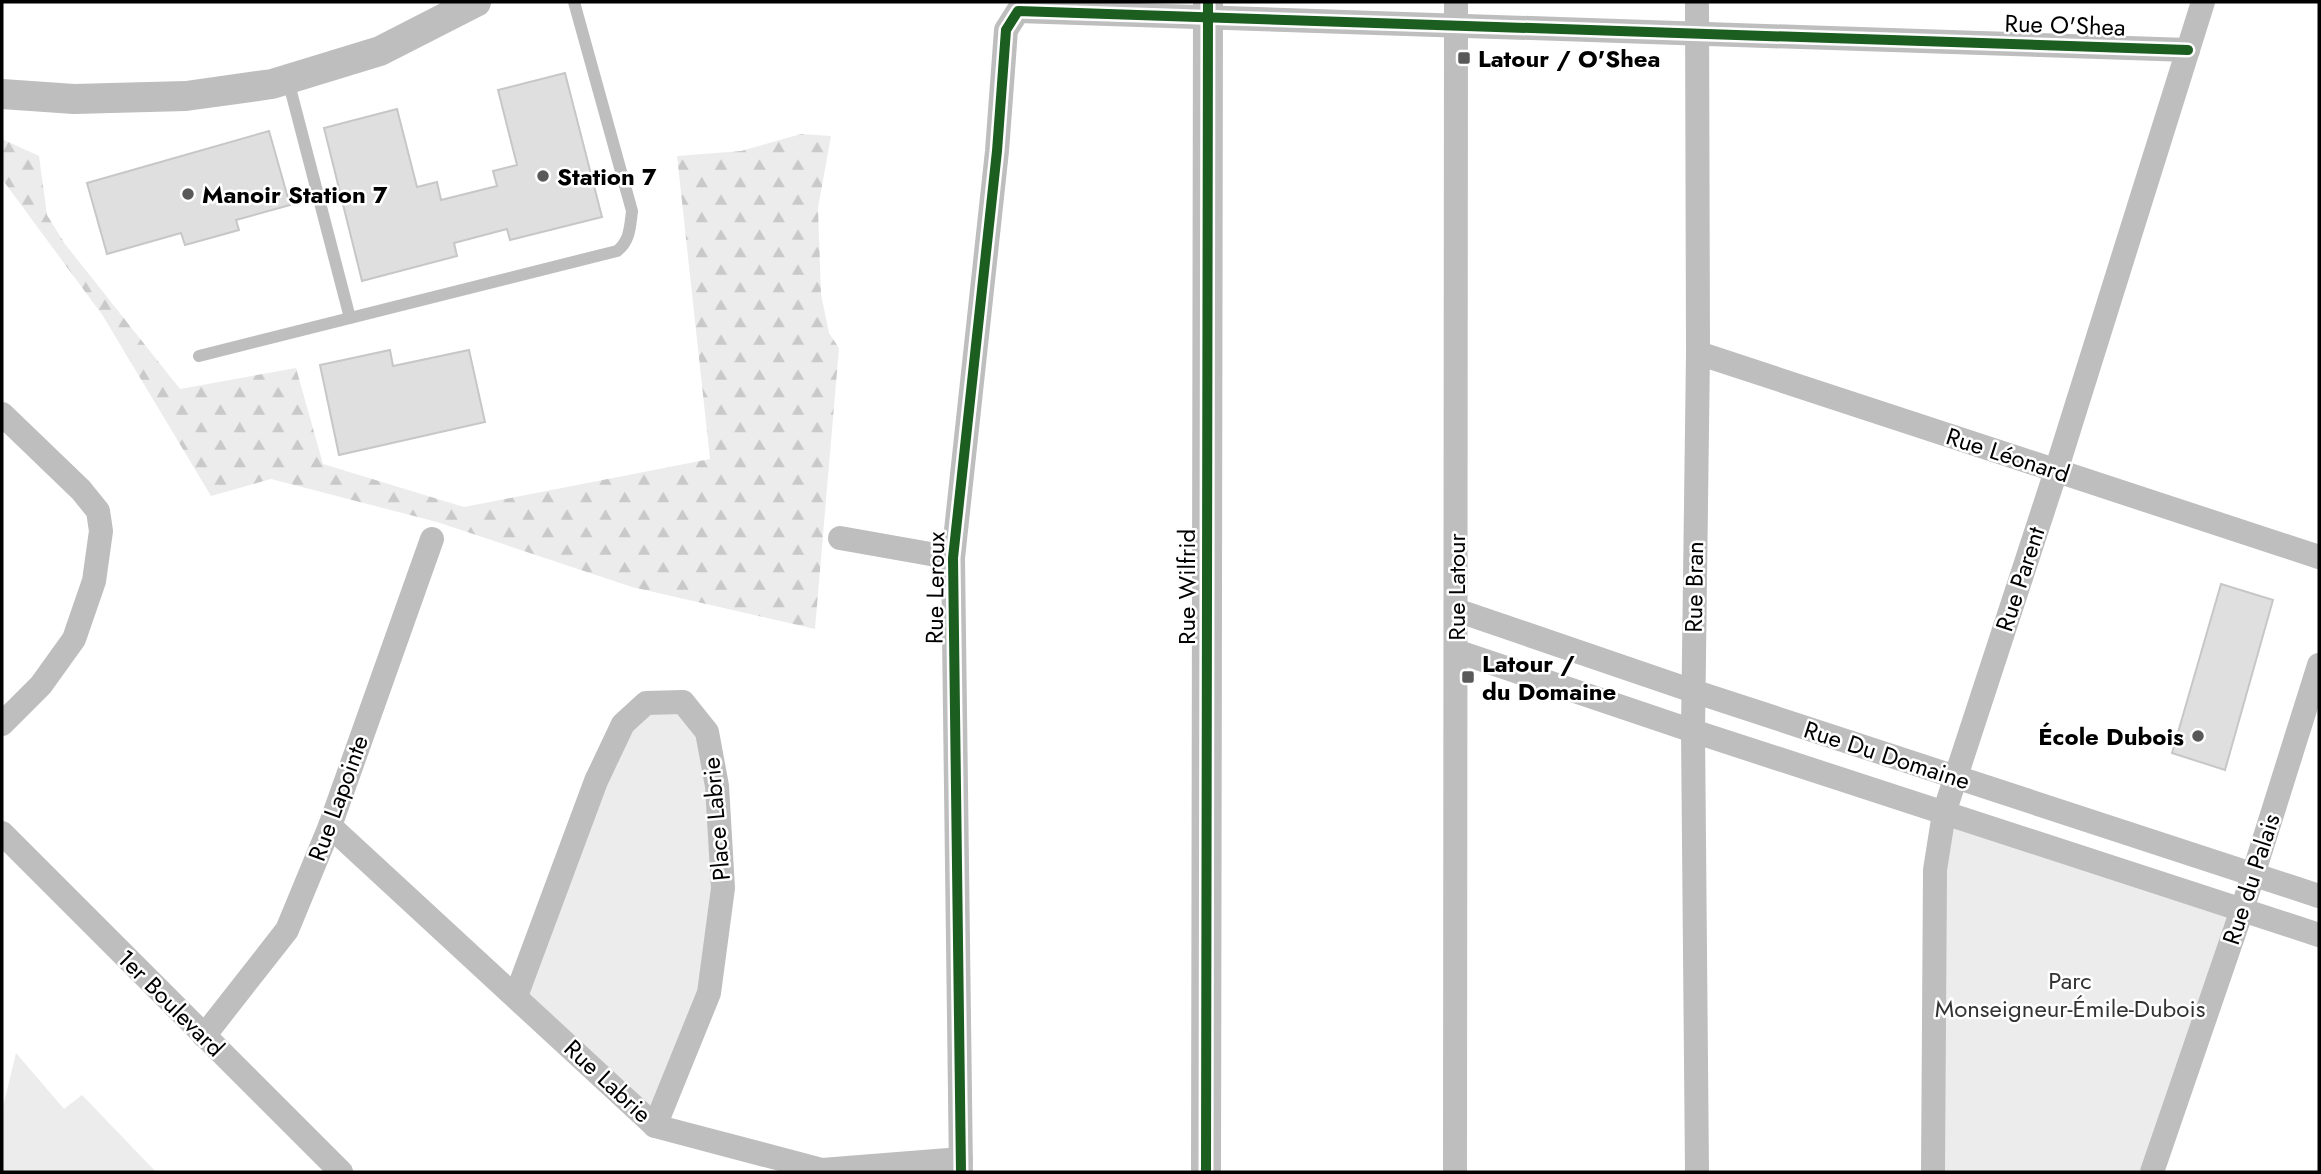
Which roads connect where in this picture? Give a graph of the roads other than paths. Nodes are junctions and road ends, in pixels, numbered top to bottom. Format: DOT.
graph roads {
  1 [pos="476,2"];
  2 [pos="574,2"];
  3 [pos="1697,2"];
  4 [pos="2203,2"];
  5 [pos="1208,9"];
  6 [pos="1018,10"];
  7 [pos="1456,13"];
  8 [pos="1697,33"];
  9 [pos="2188,50"];
  10 [pos="288,80"];
  11 [pos="2,94"];
  12 [pos="350,318"];
  13 [pos="1698,353"];
  14 [pos="199,356"];
  15 [pos="2,414"];
  16 [pos="2056,471"];
  17 [pos="840,538"];
  18 [pos="432,539"];
  19 [pos="2319,557"];
  20 [pos="953,558"];
  21 [pos="1456,610"];
  22 [pos="1456,651"];
  23 [pos="2319,665"];
  24 [pos="1693,691"];
  25 [pos="2,724"];
  26 [pos="1693,731"];
  27 [pos="1955,777"];
  28 [pos="1944,813"];
  29 [pos="330,826"];
  30 [pos="2,833"];
  31 [pos="2252,874"];
  32 [pos="2319,896"];
  33 [pos="2242,910"];
  34 [pos="2319,935"];
  35 [pos="516,996"];
  36 [pos="204,1036"];
  37 [pos="655,1126"];
  38 [pos="961,1166"];
  39 [pos="341,1172"];
  40 [pos="1206,1172"];
  41 [pos="1455,1172"];
  42 [pos="1697,1172"];
  43 [pos="1933,1172"];
  44 [pos="2152,1172"];
  1 -- 10 [label="street"];
  2 -- 12 [label="lane"];
  3 -- 8 [label="street, Rue Bran"];
  4 -- 9 [label="street, Rue Parent"];
  5 -- 6 [label="street, Rue O'Shea"];
  5 -- 7 [label="street, Rue O'Shea"];
  5 -- 40 [label="street, Rue Wilfrid"];
  6 -- 20 [label="street, Rue Leroux"];
  7 -- 8 [label="street, Rue O'Shea"];
  7 -- 21 [label="street, Rue Latour"];
  8 -- 9 [label="street, Rue O'Shea"];
  8 -- 13 [label="street, Rue Bran"];
  9 -- 16 [label="street, Rue Parent"];
  10 -- 11 [label="street"];
  10 -- 12 [label="lane"];
  12 -- 14 [label="lane"];
  13 -- 16 [label="street, Rue Léonard"];
  13 -- 24 [label="street, Rue Bran"];
  15 -- 25 [label="street"];
  16 -- 19 [label="street, Rue Léonard"];
  16 -- 27 [label="street, Rue Parent"];
  17 -- 20 [label="street"];
  18 -- 29 [label="street, Rue Lapointe"];
  20 -- 38 [label="street, Rue Leroux"];
  21 -- 22 [label="street, Rue Latour"];
  21 -- 24 [label="street, Rue Du Domaine"];
  22 -- 26 [label="street, Rue Du Domaine"];
  22 -- 41 [label="street, Rue Latour"];
  23 -- 31 [label="street, Rue du Palais"];
  24 -- 26 [label="street, Rue Bran"];
  24 -- 27 [label="street, Rue Du Domaine"];
  26 -- 28 [label="street, Rue Du Domaine"];
  26 -- 42 [label="street, Rue Bran"];
  27 -- 28 [label="street, Rue Parent"];
  27 -- 31 [label="street, Rue Du Domaine"];
  28 -- 33 [label="street, Rue Du Domaine"];
  28 -- 43 [label="street, Rue Parent"];
  29 -- 35 [label="street, Rue Labrie"];
  29 -- 36 [label="street, Rue Lapointe"];
  30 -- 36 [label="street, 1er Boulevard"];
  31 -- 32 [label="street, Rue Du Domaine"];
  31 -- 33 [label="street, Rue du Palais"];
  33 -- 34 [label="street, Rue Du Domaine"];
  33 -- 44 [label="street, Rue du Palais"];
  35 -- 37 [label="street, Rue Labrie"];
  35 -- 37 [label="street, Place Labrie"];
  36 -- 39 [label="street, 1er Boulevard"];
  37 -- 38 [label="street, Rue Labrie"];
}
